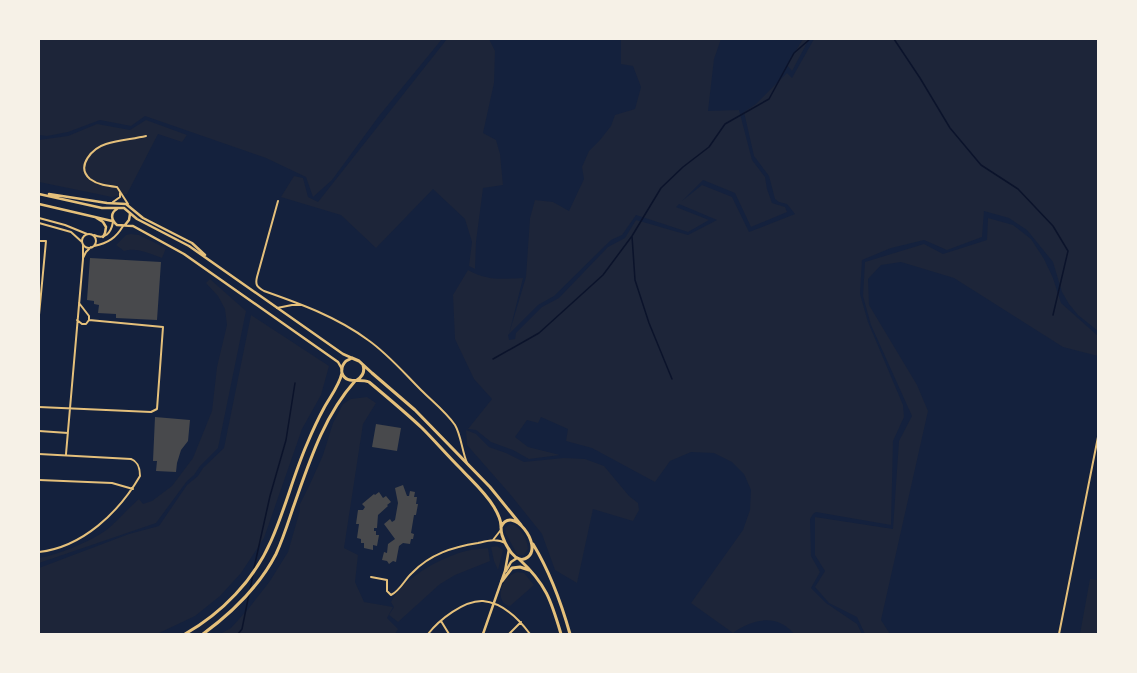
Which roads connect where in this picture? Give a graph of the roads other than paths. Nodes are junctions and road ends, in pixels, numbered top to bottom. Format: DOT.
graph roads {
  1 [pos="146,136"];
  2 [pos="120,192"];
  3 [pos="39,194"];
  4 [pos="278,201"];
  5 [pos="111,203"];
  6 [pos="39,204"];
  7 [pos="130,207"];
  8 [pos="117,208"];
  9 [pos="128,211"];
  10 [pos="93,216"];
  11 [pos="39,218"];
  12 [pos="113,221"];
  13 [pos="39,223"];
  14 [pos="124,226"];
  15 [pos="87,234"];
  16 [pos="93,235"];
  17 [pos="103,236"];
  18 [pos="39,241"];
  19 [pos="82,242"];
  20 [pos="83,245"];
  21 [pos="92,247"];
  22 [pos="83,259"];
  23 [pos="211,261"];
  24 [pos="40,277"];
  25 [pos="79,302"];
  26 [pos="304,305"];
  27 [pos="277,308"];
  28 [pos="39,315"];
  29 [pos="77,320"];
  30 [pos="89,320"];
  31 [pos="352,358"];
  32 [pos="362,363"];
  33 [pos="342,371"];
  34 [pos="356,380"];
  35 [pos="39,407"];
  36 [pos="70,409"];
  37 [pos="39,431"];
  38 [pos="68,433"];
  39 [pos="1098,437"];
  40 [pos="39,454"];
  41 [pos="66,454"];
  42 [pos="467,463"];
  43 [pos="39,480"];
  44 [pos="133,489"];
  45 [pos="521,525"];
  46 [pos="501,528"];
  47 [pos="531,540"];
  48 [pos="488,541"];
  49 [pos="506,544"];
  50 [pos="508,548"];
  51 [pos="39,552"];
  52 [pos="518,558"];
  53 [pos="532,571"];
  54 [pos="504,574"];
  55 [pos="371,577"];
  56 [pos="502,581"];
  57 [pos="494,604"];
  58 [pos="441,621"];
  59 [pos="521,622"];
  60 [pos="185,634"];
  61 [pos="203,634"];
  62 [pos="428,634"];
  63 [pos="449,634"];
  64 [pos="483,634"];
  65 [pos="510,634"];
  66 [pos="530,634"];
  67 [pos="560,634"];
  68 [pos="570,634"];
  69 [pos="1059,634"];
  1 -- 2 [label="street"];
  2 -- 5 [label="street"];
  2 -- 7 [label="street"];
  3 -- 5 [label="street"];
  3 -- 8 [label="street"];
  4 -- 26 [label="street"];
  5 -- 7 [label="street"];
  6 -- 10 [label="street"];
  7 -- 23 [label="street"];
  8 -- 9 [label="street"];
  8 -- 12 [label="street"];
  9 -- 14 [label="street"];
  9 -- 23 [label="street"];
  10 -- 12 [label="street"];
  10 -- 17 [label="street"];
  11 -- 15 [label="street"];
  12 -- 14 [label="street"];
  12 -- 17 [label="street"];
  13 -- 19 [label="street"];
  14 -- 21 [label="street"];
  14 -- 33 [label="street"];
  15 -- 16 [label="street"];
  15 -- 19 [label="street"];
  16 -- 17 [label="street"];
  16 -- 21 [label="street"];
  18 -- 24 [label="street"];
  19 -- 20 [label="street"];
  20 -- 21 [label="street"];
  20 -- 22 [label="street"];
  21 -- 22 [label="street"];
  22 -- 25 [label="street"];
  23 -- 27 [label="street"];
  24 -- 28 [label="street"];
  25 -- 29 [label="street"];
  25 -- 30 [label="street"];
  26 -- 27 [label="street"];
  26 -- 42 [label="street"];
  27 -- 31 [label="street"];
  29 -- 30 [label="street"];
  29 -- 36 [label="street"];
  30 -- 36 [label="street"];
  31 -- 32 [label="main road"];
  31 -- 33 [label="main road"];
  32 -- 34 [label="main road"];
  32 -- 42 [label="main road"];
  33 -- 34 [label="main road"];
  33 -- 60 [label="main road"];
  34 -- 46 [label="main road"];
  34 -- 61 [label="main road"];
  35 -- 36 [label="street"];
  36 -- 38 [label="street"];
  37 -- 38 [label="street"];
  38 -- 41 [label="street"];
  39 -- 69 [label="street"];
  40 -- 41 [label="street"];
  41 -- 44 [label="street"];
  42 -- 45 [label="main road"];
  43 -- 44 [label="street"];
  44 -- 51 [label="street"];
  45 -- 46 [label="main road"];
  45 -- 47 [label="main road"];
  46 -- 48 [label="street"];
  46 -- 49 [label="main road"];
  47 -- 52 [label="main road"];
  47 -- 68 [label="main road"];
  48 -- 49 [label="street"];
  48 -- 55 [label="street"];
  49 -- 50 [label="main road"];
  50 -- 52 [label="main road"];
  50 -- 54 [label="street"];
  52 -- 53 [label="main road"];
  52 -- 54 [label="street"];
  53 -- 56 [label="main road"];
  53 -- 67 [label="main road"];
  54 -- 56 [label="street"];
  56 -- 57 [label="street"];
  57 -- 58 [label="street"];
  57 -- 59 [label="street"];
  57 -- 64 [label="street"];
  58 -- 62 [label="street"];
  58 -- 63 [label="street"];
  59 -- 65 [label="street"];
  59 -- 66 [label="street"];
}
